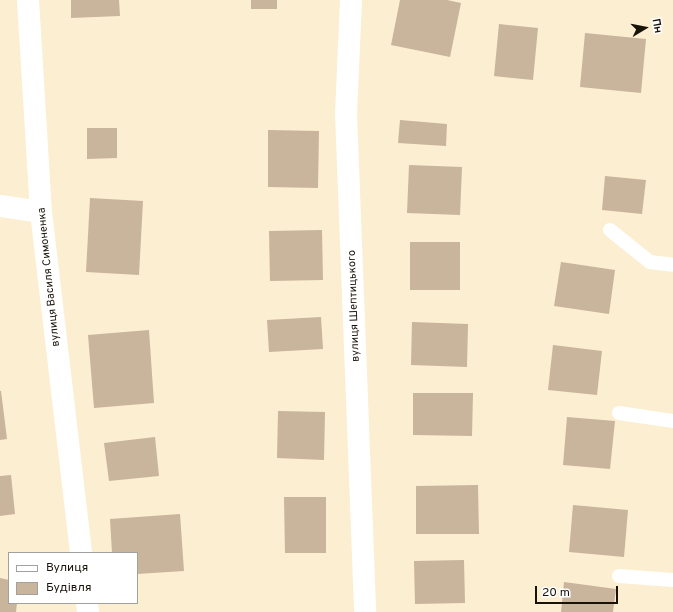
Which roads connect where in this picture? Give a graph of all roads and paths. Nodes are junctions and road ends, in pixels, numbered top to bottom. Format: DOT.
graph roads {
  1 [pos="28,0"];
  2 [pos="351,0"];
  3 [pos="0,206"];
  4 [pos="42,212"];
  5 [pos="610,230"];
  6 [pos="673,265"];
  7 [pos="619,413"];
  8 [pos="673,421"];
  9 [pos="81,552"];
  10 [pos="619,576"];
  11 [pos="673,580"];
  12 [pos="365,612"];
  1 -- 4 [label="street, вулиця Василя Симоненка"];
  2 -- 12 [label="street, вулиця Шептицького"];
  3 -- 4 [label="street"];
  4 -- 9 [label="street, вулиця Василя Симоненка"];
  5 -- 6 [label="lane"];
  7 -- 8 [label="lane"];
  10 -- 11 [label="lane"];
}
